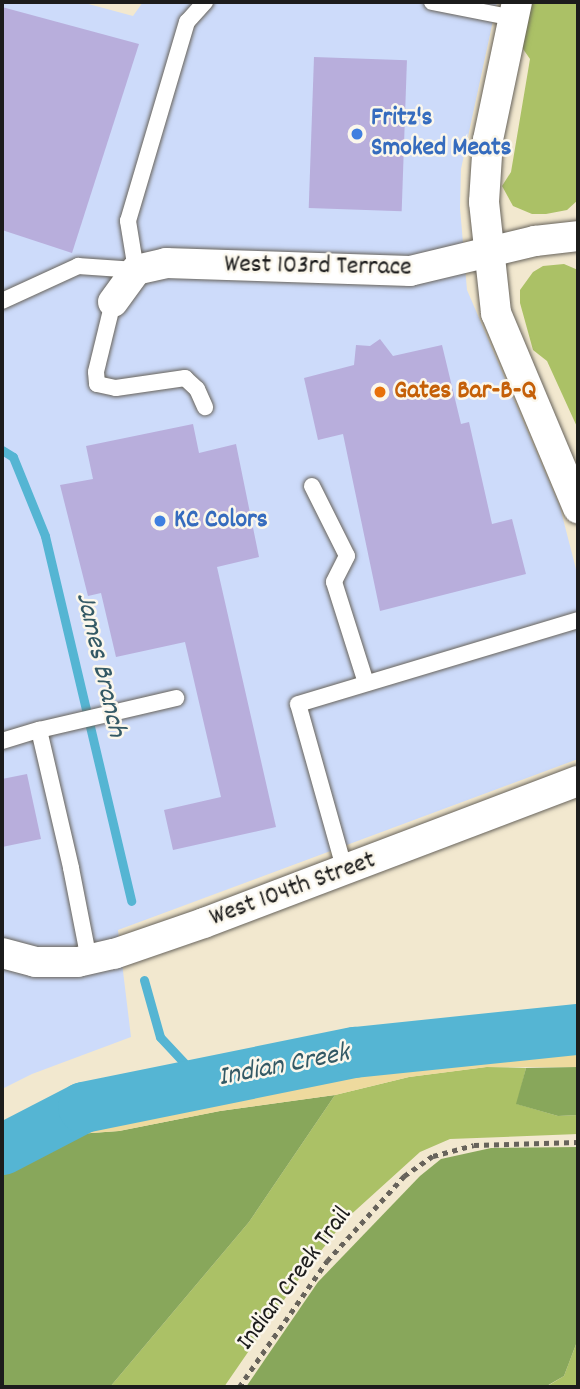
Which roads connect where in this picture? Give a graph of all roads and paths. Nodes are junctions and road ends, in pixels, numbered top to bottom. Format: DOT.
graph roads {
  1 [pos="205,2"];
  2 [pos="432,2"];
  3 [pos="469,6"];
  4 [pos="516,10"];
  5 [pos="578,236"];
  6 [pos="489,253"];
  7 [pos="135,270"];
  8 [pos="2,301"];
  9 [pos="113,302"];
  10 [pos="205,407"];
  11 [pos="312,486"];
  12 [pos="578,508"];
  13 [pos="578,620"];
  14 [pos="366,683"];
  15 [pos="176,698"];
  16 [pos="45,728"];
  17 [pos="2,741"];
  18 [pos="578,782"];
  19 [pos="345,871"];
  20 [pos="2,953"];
  21 [pos="89,960"];
  22 [pos="578,1142"];
  23 [pos="239,1387"];
  1 -- 7 [label="lane"];
  2 -- 3 [label="lane"];
  3 -- 4 [label="lane"];
  4 -- 6 [label="street"];
  5 -- 6 [label="street, West 103rd Terrace"];
  6 -- 7 [label="street, West 103rd Terrace"];
  6 -- 12 [label="street"];
  7 -- 8 [label="lane"];
  7 -- 9 [label="street"];
  9 -- 10 [label="lane"];
  11 -- 14 [label="lane"];
  13 -- 14 [label="lane"];
  14 -- 19 [label="lane"];
  15 -- 16 [label="lane"];
  16 -- 17 [label="lane"];
  16 -- 21 [label="lane"];
  18 -- 19 [label="street, West 104th Street"];
  19 -- 21 [label="street, West 104th Street"];
  20 -- 21 [label="street, West 104th Street"];
  22 -- 23 [label="path, Indian Creek Trail"];
}
